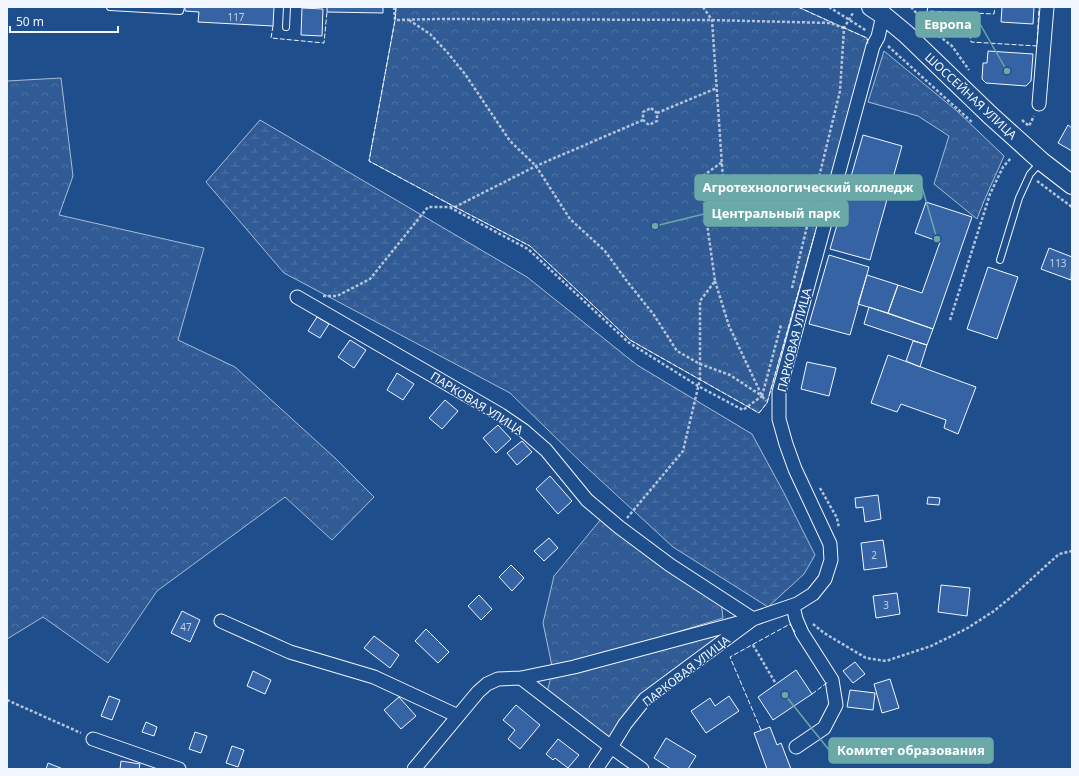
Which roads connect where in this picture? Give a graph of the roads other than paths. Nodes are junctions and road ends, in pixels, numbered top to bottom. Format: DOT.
graph roads {
  1 [pos="110,7"];
  2 [pos="181,7"];
  3 [pos="287,7"];
  4 [pos="1047,7"];
  5 [pos="880,10"];
  6 [pos="286,27"];
  7 [pos="1039,104"];
  8 [pos="1041,161"];
  9 [pos="1072,185"];
  10 [pos="1000,260"];
  11 [pos="297,297"];
  12 [pos="793,606"];
  13 [pos="221,620"];
  14 [pos="753,620"];
  15 [pos="520,678"];
  16 [pos="458,716"];
  17 [pos="93,739"];
  18 [pos="796,746"];
  19 [pos="611,747"];
  20 [pos="420,766"];
  21 [pos="179,769"];
  22 [pos="596,769"];
  23 [pos="642,769"];
  1 -- 2 [label="lane"];
  3 -- 6 [label="lane"];
  4 -- 7 [label="street"];
  5 -- 8 [label="main road, ШОССЕЙНАЯ УЛИЦА"];
  5 -- 12 [label="street, ПАРКОВАЯ УЛИЦА"];
  8 -- 9 [label="main road, ШОССЕЙНАЯ УЛИЦА"];
  8 -- 10 [label="lane"];
  11 -- 14 [label="street, ПАРКОВАЯ УЛИЦА"];
  12 -- 14 [label="street, ПАРКОВАЯ УЛИЦА"];
  12 -- 18 [label="street"];
  13 -- 16 [label="street"];
  14 -- 15 [label="street, ПАРКОВАЯ УЛИЦА"];
  14 -- 19 [label="street, ПАРКОВАЯ УЛИЦА"];
  15 -- 16 [label="street, ПАРКОВАЯ УЛИЦА"];
  15 -- 19 [label="street"];
  16 -- 20 [label="street, ПАРКОВАЯ УЛИЦА"];
  17 -- 21 [label="street"];
  19 -- 22 [label="street, ПАРКОВАЯ УЛИЦА"];
  19 -- 23 [label="street"];
}
